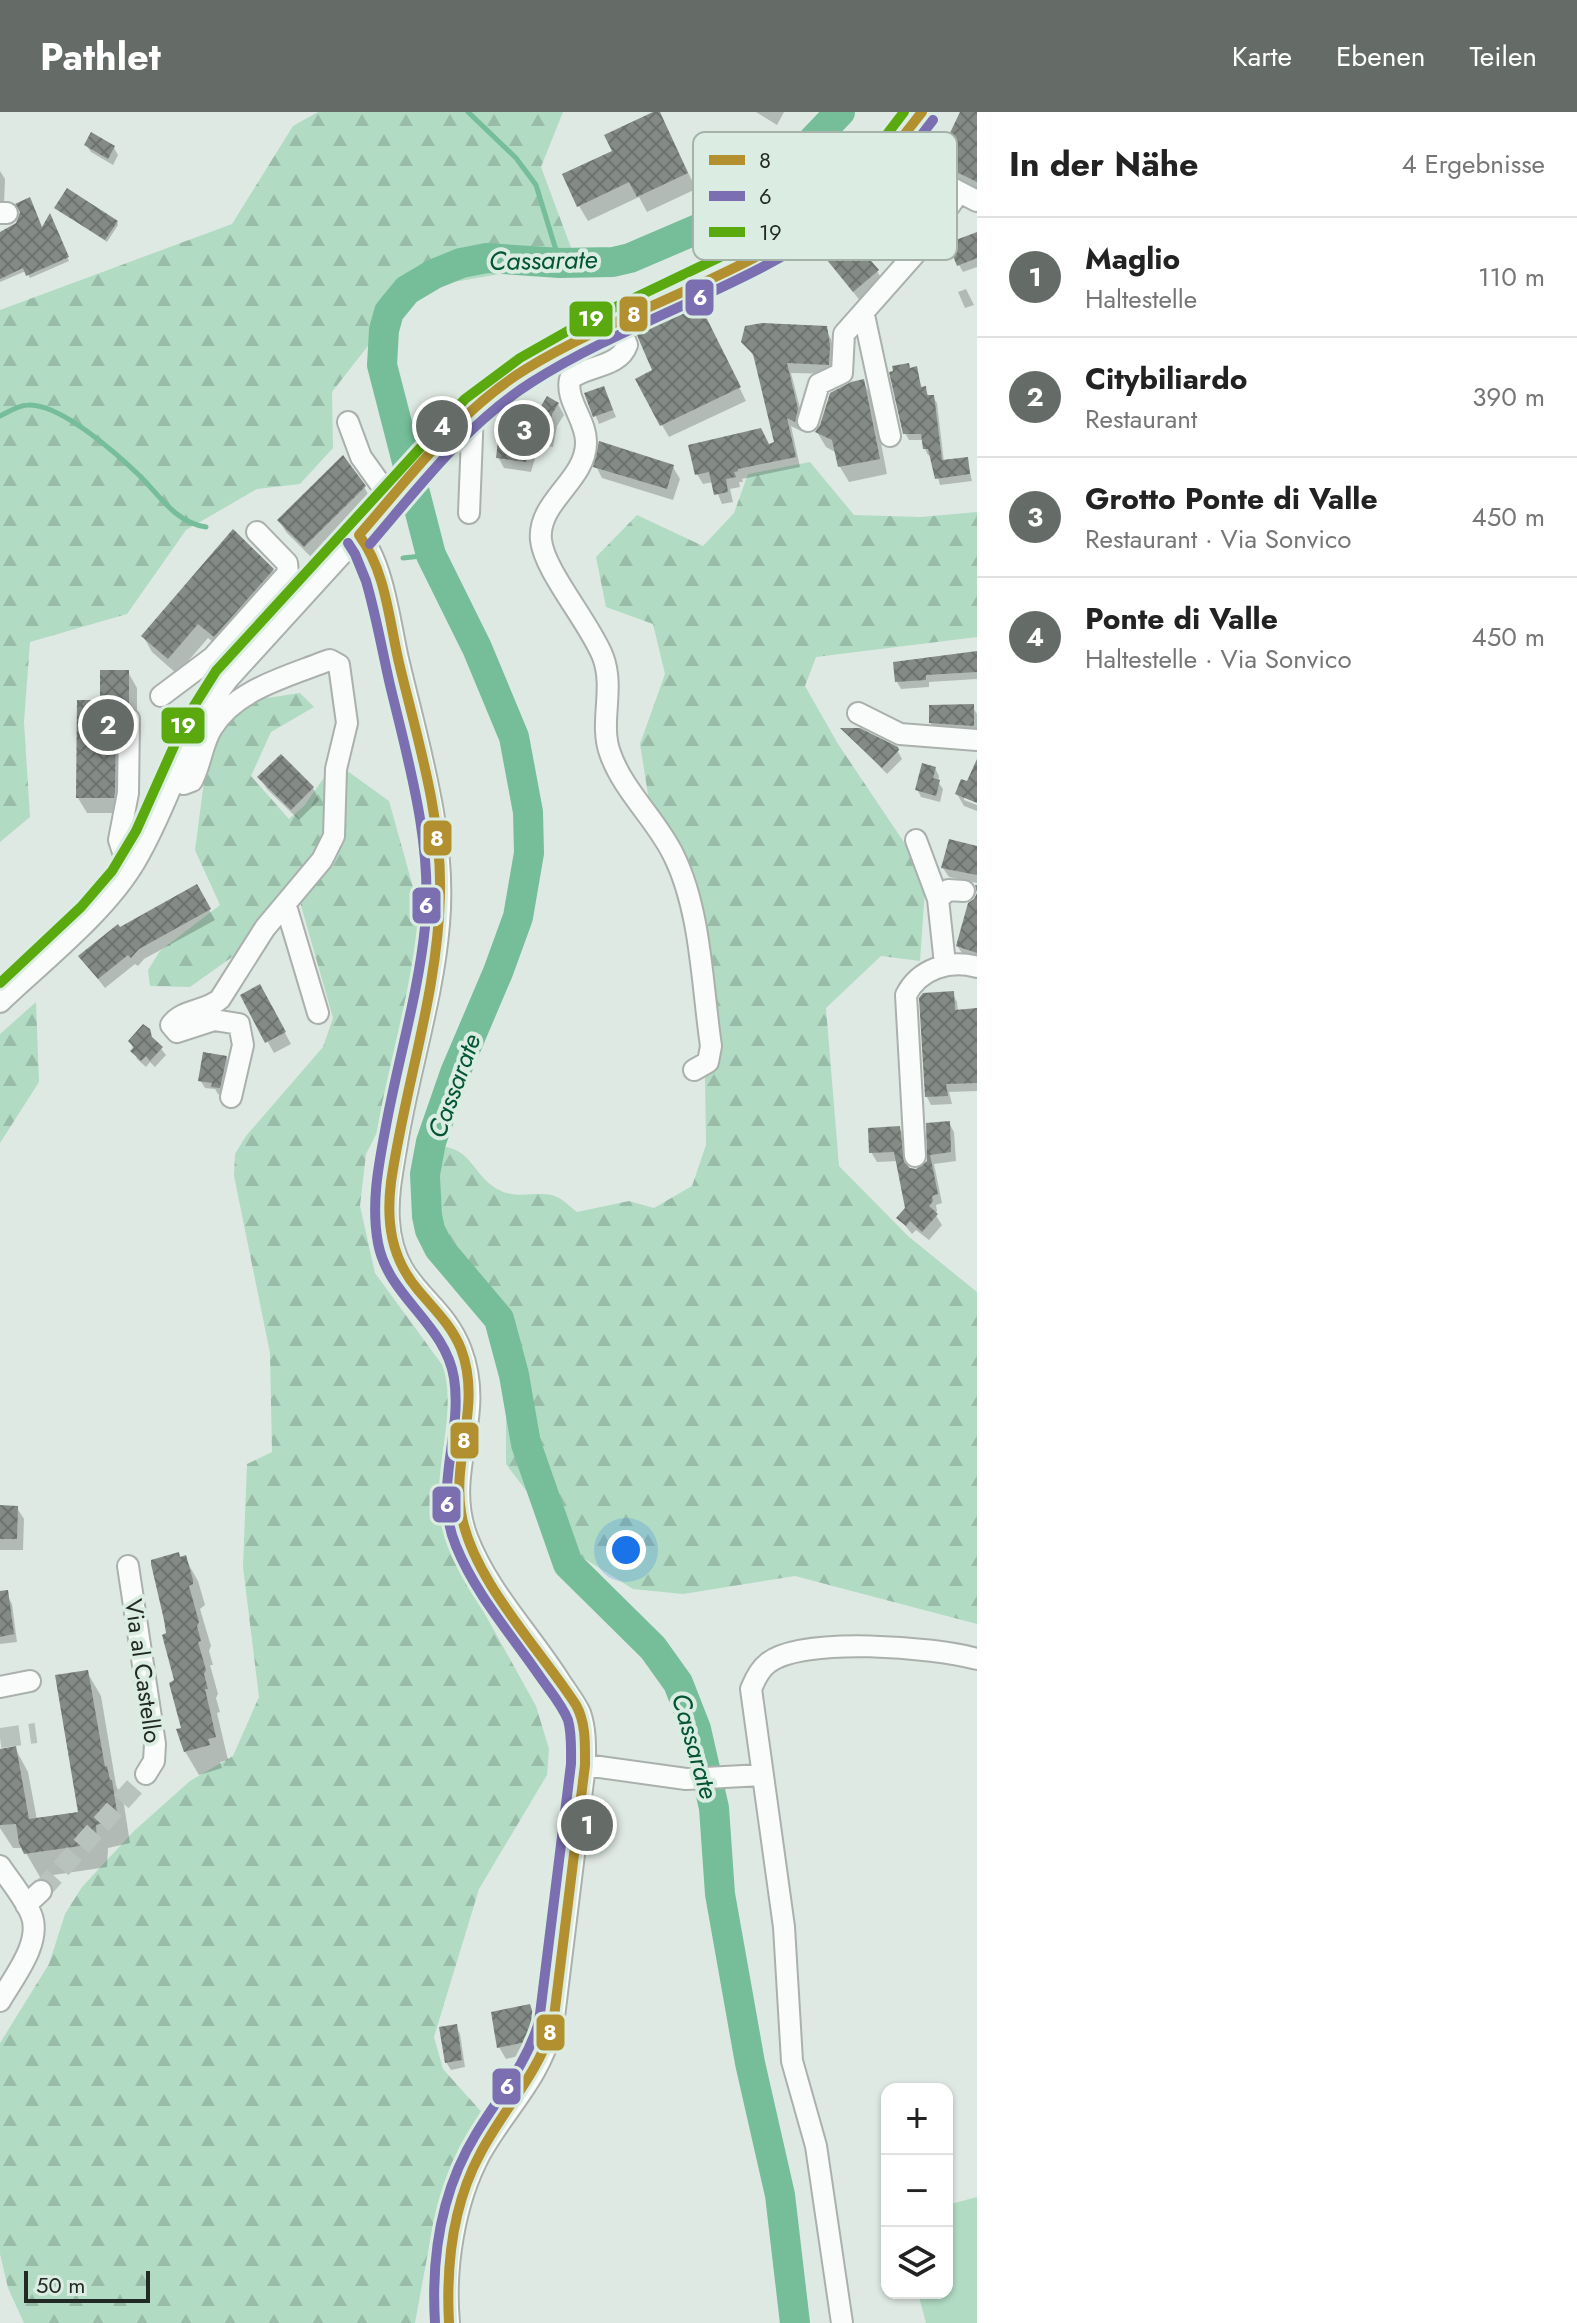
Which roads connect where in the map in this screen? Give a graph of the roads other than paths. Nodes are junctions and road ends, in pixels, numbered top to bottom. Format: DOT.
graph roads {
  1 [pos="922,112"];
  2 [pos="907,132"];
  3 [pos="745,260"];
  4 [pos="910,260"];
  5 [pos="864,315"];
  6 [pos="618,323"];
  7 [pos="473,410"];
  8 [pos="808,421"];
  9 [pos="348,422"];
  10 [pos="890,436"];
  11 [pos="393,497"];
  12 [pos="469,513"];
  13 [pos="257,532"];
  14 [pos="359,535"];
  15 [pos="207,662"];
  16 [pos="226,682"];
  17 [pos="161,696"];
  18 [pos="858,713"];
  19 [pos="129,719"];
  20 [pos="977,740"];
  21 [pos="172,780"];
  22 [pos="916,840"];
  23 [pos="135,862"];
  24 [pos="964,891"];
  25 [pos="938,899"];
  26 [pos="286,906"];
  27 [pos="945,964"];
  28 [pos="977,967"];
  29 [pos="0,1002"];
  30 [pos="318,1013"];
  31 [pos="694,1070"];
  32 [pos="231,1097"];
  33 [pos="915,1156"];
  34 [pos="128,1566"];
  35 [pos="977,1659"];
  36 [pos="30,1681"];
  37 [pos="0,1687"];
  38 [pos="585,1765"];
  39 [pos="146,1774"];
  40 [pos="763,1775"];
  41 [pos="0,1866"];
  42 [pos="0,2001"];
  43 [pos="449,2323"];
  44 [pos="842,2323"];
  1 -- 2 [label="street"];
  3 -- 6 [label="street"];
  4 -- 5 [label="street"];
  5 -- 8 [label="street"];
  5 -- 10 [label="street"];
  6 -- 7 [label="street"];
  6 -- 31 [label="street"];
  7 -- 11 [label="street"];
  7 -- 12 [label="street"];
  9 -- 11 [label="street"];
  11 -- 14 [label="street"];
  13 -- 15 [label="street"];
  14 -- 16 [label="street"];
  14 -- 38 [label="street"];
  15 -- 16 [label="street"];
  15 -- 17 [label="street"];
  16 -- 21 [label="street"];
  18 -- 20 [label="street"];
  19 -- 23 [label="street"];
  21 -- 23 [label="street"];
  21 -- 26 [label="street"];
  22 -- 25 [label="street"];
  23 -- 29 [label="street"];
  24 -- 25 [label="street"];
  25 -- 27 [label="street"];
  26 -- 30 [label="street"];
  26 -- 32 [label="street"];
  27 -- 28 [label="street"];
  27 -- 33 [label="street"];
  34 -- 39 [label="street, Via al Castello"];
  35 -- 40 [label="street"];
  36 -- 37 [label="street"];
  38 -- 40 [label="street"];
  38 -- 43 [label="street"];
  40 -- 44 [label="street"];
  41 -- 42 [label="street"];
}
